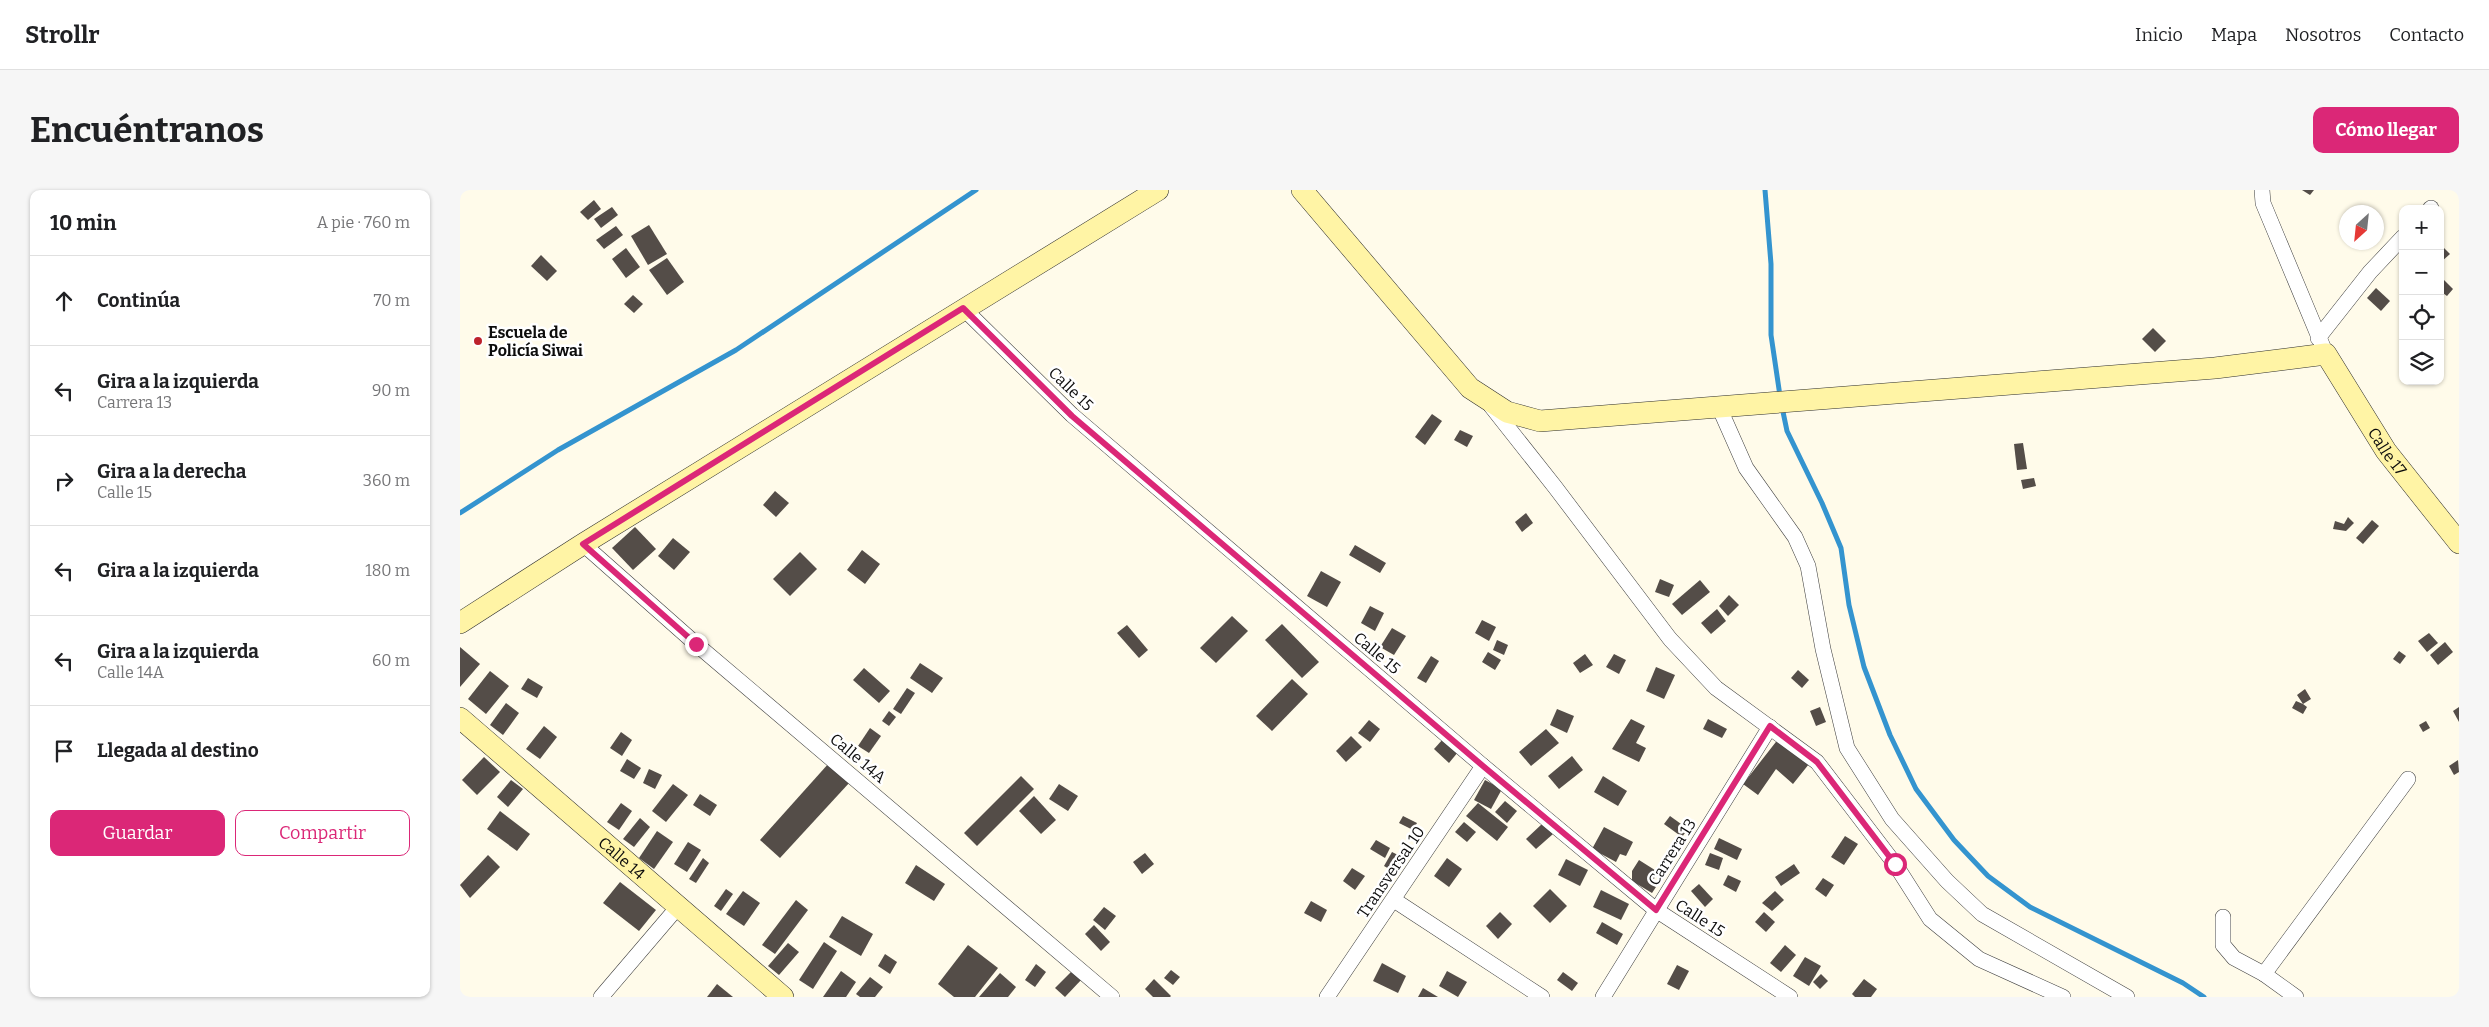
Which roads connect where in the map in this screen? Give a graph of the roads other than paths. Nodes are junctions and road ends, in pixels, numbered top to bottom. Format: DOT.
graph roads {
  1 [pos="1158,190"];
  2 [pos="1302,190"];
  3 [pos="2262,190"];
  4 [pos="2399,241"];
  5 [pos="963,308"];
  6 [pos="2322,346"];
  7 [pos="1484,398"];
  8 [pos="1718,407"];
  9 [pos="2459,543"];
  10 [pos="583,544"];
  11 [pos="460,623"];
  12 [pos="460,718"];
  13 [pos="1770,726"];
  14 [pos="1483,766"];
  15 [pos="2408,779"];
  16 [pos="1394,900"];
  17 [pos="677,908"];
  18 [pos="1656,910"];
  19 [pos="2223,917"];
  20 [pos="2264,974"];
  21 [pos="601,997"];
  22 [pos="783,997"];
  23 [pos="1112,997"];
  24 [pos="1327,997"];
  25 [pos="1542,997"];
  26 [pos="1603,997"];
  27 [pos="1790,997"];
  28 [pos="2063,997"];
  29 [pos="2127,997"];
  30 [pos="2296,997"];
  1 -- 5 [label="street"];
  2 -- 7 [label="street"];
  3 -- 6 [label="street"];
  4 -- 6 [label="street"];
  5 -- 10 [label="street"];
  5 -- 14 [label="street, Calle 15"];
  6 -- 8 [label="street"];
  6 -- 9 [label="street, Calle 17"];
  7 -- 8 [label="street"];
  7 -- 13 [label="street"];
  8 -- 29 [label="street"];
  10 -- 11 [label="street"];
  10 -- 23 [label="street, Calle 14A"];
  12 -- 17 [label="street, Calle 14"];
  13 -- 18 [label="street, Carrera 13"];
  13 -- 28 [label="street"];
  14 -- 16 [label="street, Transversal 10"];
  14 -- 18 [label="street, Calle 15"];
  15 -- 20 [label="street"];
  16 -- 24 [label="street, Transversal 10"];
  16 -- 25 [label="street"];
  17 -- 21 [label="street"];
  17 -- 22 [label="street, Calle 14"];
  18 -- 26 [label="street, Carrera 13"];
  18 -- 27 [label="street, Calle 15"];
  19 -- 20 [label="street"];
  20 -- 30 [label="street"];
}
